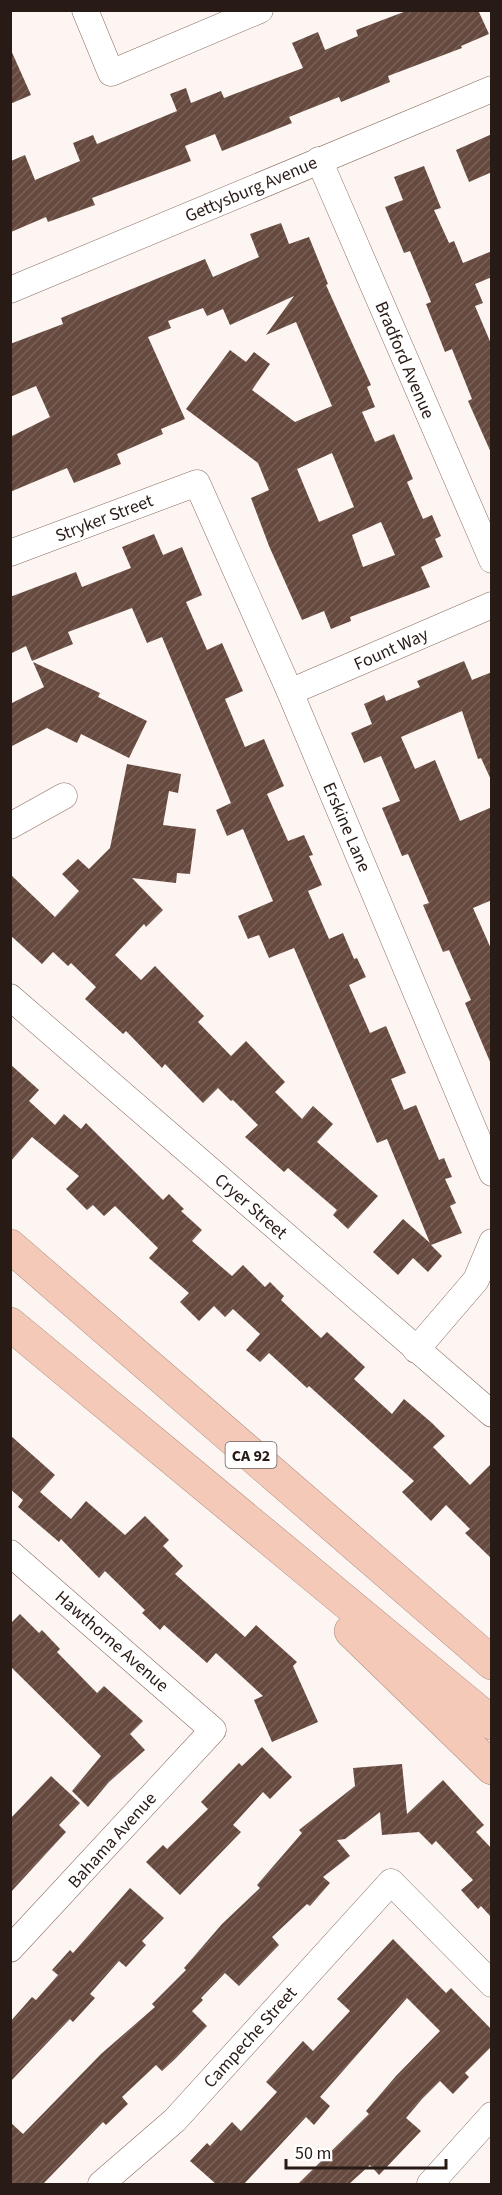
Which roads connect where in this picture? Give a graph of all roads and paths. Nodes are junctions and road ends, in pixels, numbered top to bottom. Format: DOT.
graph roads {
  1 [pos="85,10"];
  2 [pos="260,10"];
  3 [pos="492,89"];
  4 [pos="319,160"];
  5 [pos="10,290"];
  6 [pos="197,483"];
  7 [pos="10,553"];
  8 [pos="492,560"];
  9 [pos="492,605"];
  10 [pos="290,692"];
  11 [pos="64,796"];
  12 [pos="10,826"];
  13 [pos="10,997"];
  14 [pos="492,1173"];
  15 [pos="492,1242"];
  16 [pos="10,1246"];
  17 [pos="10,1324"];
  18 [pos="416,1350"];
  19 [pos="492,1414"];
  20 [pos="159,1447"];
  21 [pos="10,1553"];
  22 [pos="492,1663"];
  23 [pos="492,1723"];
  24 [pos="213,1730"];
  25 [pos="492,1768"];
  26 [pos="10,1949"];
  27 [pos="492,1984"];
  28 [pos="492,2115"];
  29 [pos="101,2184"];
  30 [pos="429,2184"];
  1 -- 2 [label="street"];
  3 -- 4 [label="street, Gettysburg Avenue"];
  4 -- 5 [label="street, Gettysburg Avenue"];
  4 -- 8 [label="street, Bradford Avenue"];
  6 -- 7 [label="street, Stryker Street"];
  6 -- 10 [label="street, Erskine Lane"];
  9 -- 10 [label="street, Fount Way"];
  10 -- 14 [label="street, Erskine Lane"];
  11 -- 12 [label="street"];
  13 -- 18 [label="street, Cryer Street"];
  15 -- 18 [label="street"];
  16 -- 22 [label="highway, CA 92"];
  17 -- 20 [label="highway, CA 92"];
  18 -- 19 [label="street, Cryer Street"];
  20 -- 23 [label="highway, CA 92"];
  20 -- 25 [label="highway"];
  21 -- 24 [label="street, Hawthorne Avenue"];
  24 -- 26 [label="street, Bahama Avenue"];
  27 -- 29 [label="street, Campeche Street"];
  28 -- 30 [label="street"];
}
